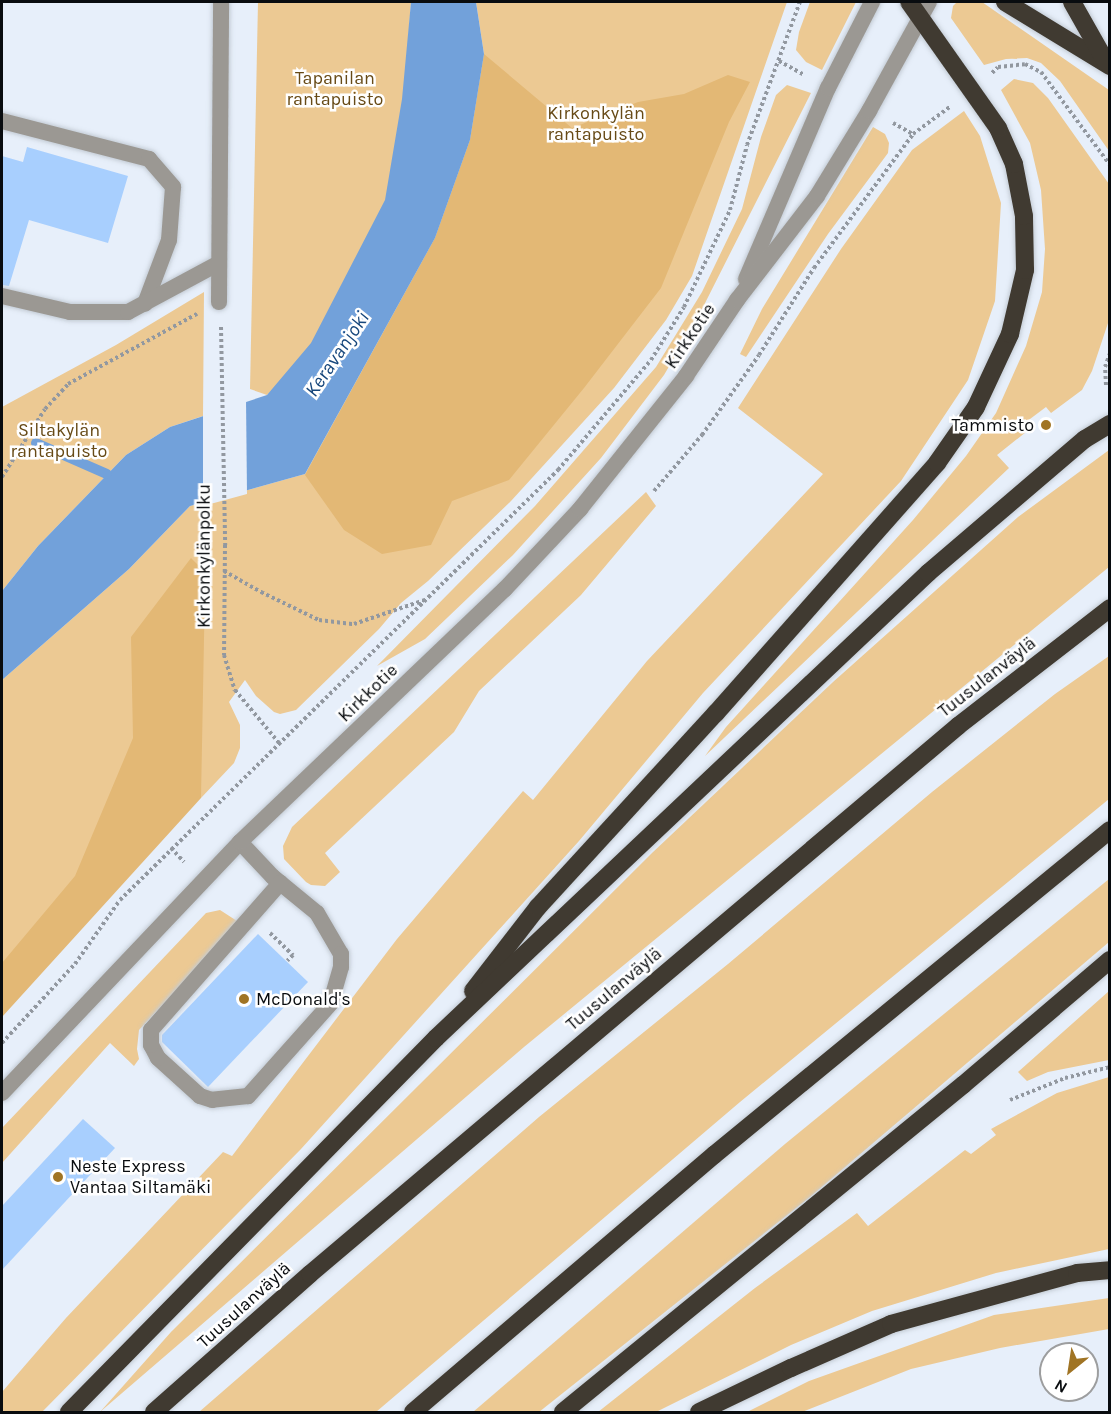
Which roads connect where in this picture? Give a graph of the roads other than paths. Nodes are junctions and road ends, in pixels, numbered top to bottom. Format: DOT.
graph roads {
  1 [pos="221,2"];
  2 [pos="872,2"];
  3 [pos="909,2"];
  4 [pos="1005,2"];
  5 [pos="1072,2"];
  6 [pos="926,9"];
  7 [pos="1108,65"];
  8 [pos="2,121"];
  9 [pos="219,263"];
  10 [pos="2,296"];
  11 [pos="737,300"];
  12 [pos="219,302"];
  13 [pos="146,304"];
  14 [pos="1110,424"];
  15 [pos="1110,608"];
  16 [pos="1110,830"];
  17 [pos="240,842"];
  18 [pos="280,883"];
  19 [pos="1110,960"];
  20 [pos="436,1038"];
  21 [pos="2,1093"];
  22 [pos="1110,1270"];
  23 [pos="69,1413"];
  24 [pos="154,1413"];
  25 [pos="412,1413"];
  26 [pos="563,1413"];
  27 [pos="699,1413"];
  1 -- 9 [label="street"];
  2 -- 11 [label="street, Kirkkotie"];
  3 -- 6 [label="highway"];
  4 -- 7 [label="highway"];
  5 -- 7 [label="highway"];
  6 -- 11 [label="street, Kirkkotie"];
  6 -- 20 [label="highway"];
  8 -- 13 [label="street"];
  9 -- 12 [label="street"];
  9 -- 13 [label="street"];
  10 -- 13 [label="street"];
  11 -- 17 [label="street, Kirkkotie"];
  14 -- 20 [label="highway"];
  15 -- 24 [label="highway, Tuusulanväylä"];
  16 -- 25 [label="highway"];
  17 -- 18 [label="street"];
  17 -- 21 [label="street, Kirkkotie"];
  18 -- 18 [label="street"];
  19 -- 26 [label="highway"];
  20 -- 23 [label="highway"];
  22 -- 27 [label="highway"];
}
